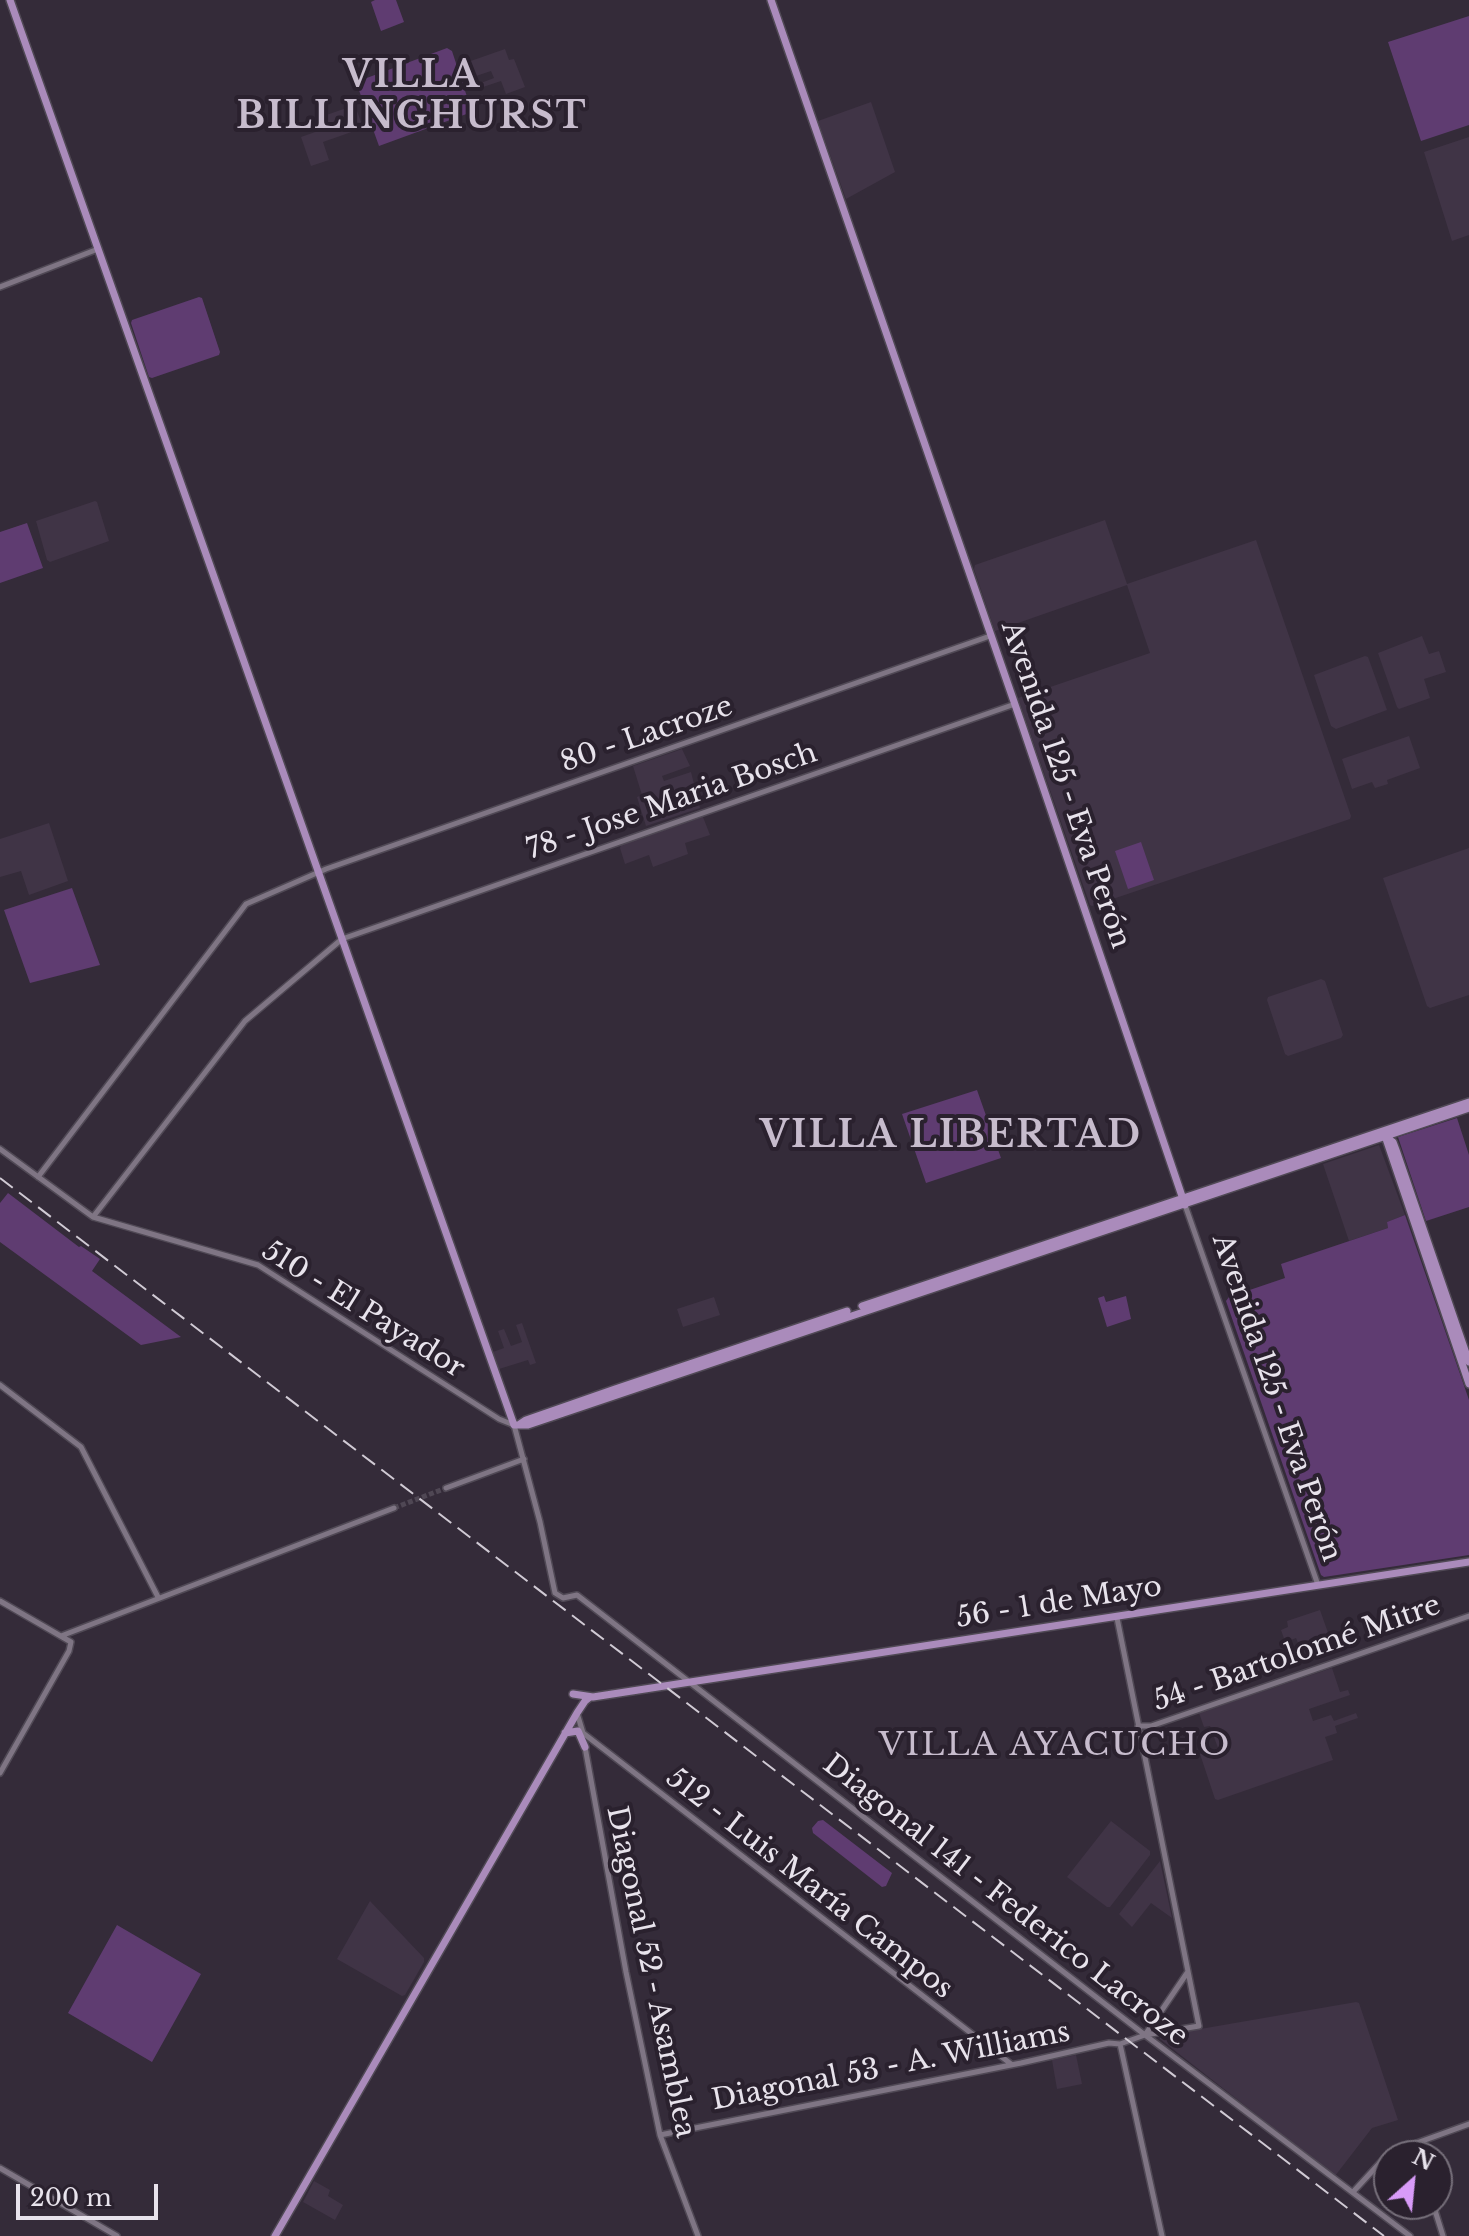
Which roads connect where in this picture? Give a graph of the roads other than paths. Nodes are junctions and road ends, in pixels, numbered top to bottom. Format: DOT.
graph roads {
  1 [pos="10,0"];
  2 [pos="771,0"];
  3 [pos="98,249"];
  4 [pos="0,287"];
  5 [pos="990,636"];
  6 [pos="1015,704"];
  7 [pos="318,872"];
  8 [pos="342,939"];
  9 [pos="1469,1102"];
  10 [pos="1469,1108"];
  11 [pos="1385,1136"];
  12 [pos="0,1149"];
  13 [pos="38,1177"];
  14 [pos="1184,1202"];
  15 [pos="93,1217"];
  16 [pos="1469,1362"];
  17 [pos="1469,1384"];
  18 [pos="0,1385"];
  19 [pos="517,1425"];
  20 [pos="524,1459"];
  21 [pos="446,1488"];
  22 [pos="394,1508"];
  23 [pos="1469,1562"];
  24 [pos="1318,1585"];
  25 [pos="158,1598"];
  26 [pos="0,1601"];
  27 [pos="1469,1616"];
  28 [pos="1117,1618"];
  29 [pos="61,1636"];
  30 [pos="688,1682"];
  31 [pos="573,1694"];
  32 [pos="593,1697"];
  33 [pos="577,1713"];
  34 [pos="1138,1726"];
  35 [pos="565,1733"];
  36 [pos="583,1733"];
  37 [pos="585,1747"];
  38 [pos="0,1773"];
  39 [pos="1187,1972"];
  40 [pos="1145,2035"];
  41 [pos="1120,2044"];
  42 [pos="1012,2065"];
  43 [pos="1469,2124"];
  44 [pos="660,2135"];
  45 [pos="1424,2140"];
  46 [pos="0,2168"];
  47 [pos="1373,2170"];
  48 [pos="1353,2192"];
  49 [pos="117,2236"];
  50 [pos="275,2236"];
  51 [pos="698,2236"];
  52 [pos="1162,2236"];
  53 [pos="1410,2236"];
  1 -- 3 [label="main road"];
  2 -- 5 [label="main road, Avenida 125 - Eva Perón"];
  3 -- 4 [label="street"];
  3 -- 7 [label="main road"];
  5 -- 6 [label="main road, Avenida 125 - Eva Perón"];
  5 -- 7 [label="street, 80 - Lacroze"];
  6 -- 8 [label="street, 78 - Jose Maria Bosch"];
  6 -- 14 [label="main road, Avenida 125 - Eva Perón"];
  7 -- 8 [label="main road"];
  7 -- 13 [label="street, 80 - Lacroze"];
  8 -- 15 [label="street"];
  8 -- 19 [label="main road"];
  9 -- 14 [label="main road"];
  10 -- 11 [label="main road"];
  11 -- 14 [label="main road"];
  11 -- 16 [label="main road"];
  11 -- 17 [label="main road"];
  12 -- 13 [label="street, 510 - El Payador"];
  13 -- 15 [label="street, 510 - El Payador"];
  14 -- 19 [label="main road"];
  14 -- 24 [label="street, Avenida 125 - Eva Perón"];
  15 -- 19 [label="street, 510 - El Payador"];
  18 -- 25 [label="street"];
  19 -- 20 [label="street"];
  20 -- 21 [label="street"];
  20 -- 30 [label="street, Diagonal 141 - Federico Lacroze"];
  22 -- 25 [label="street"];
  23 -- 24 [label="main road, 56 - 1 de Mayo"];
  24 -- 28 [label="main road, 56 - 1 de Mayo"];
  25 -- 29 [label="street"];
  26 -- 29 [label="street"];
  27 -- 34 [label="street, 54 - Bartolomé Mitre"];
  28 -- 30 [label="main road, 56 - 1 de Mayo"];
  28 -- 34 [label="street"];
  29 -- 38 [label="street"];
  30 -- 32 [label="main road, 56 - 1 de Mayo"];
  30 -- 40 [label="street, Diagonal 141 - Federico Lacroze"];
  31 -- 32 [label="main road, 56 - 1 de Mayo"];
  32 -- 33 [label="main road"];
  33 -- 35 [label="main road"];
  33 -- 36 [label="street, Diagonal 52 - Asamblea"];
  34 -- 39 [label="street"];
  35 -- 37 [label="main road"];
  35 -- 50 [label="main road"];
  36 -- 37 [label="street, Diagonal 52 - Asamblea"];
  36 -- 42 [label="street, 512 - Luis María Campos"];
  37 -- 44 [label="street, Diagonal 52 - Asamblea"];
  39 -- 40 [label="street"];
  39 -- 40 [label="street, Diagonal 53 - A. Williams"];
  40 -- 41 [label="street, Diagonal 53 - A. Williams"];
  40 -- 48 [label="street, Diagonal 141 - Federico Lacroze"];
  41 -- 42 [label="street, Diagonal 53 - A. Williams"];
  41 -- 52 [label="street"];
  42 -- 44 [label="street, Diagonal 53 - A. Williams"];
  43 -- 45 [label="street"];
  44 -- 51 [label="street, Diagonal 52 - Asamblea"];
  46 -- 49 [label="street"];
  47 -- 48 [label="street"];
  48 -- 53 [label="street, Diagonal 141 - Federico Lacroze"];
}
